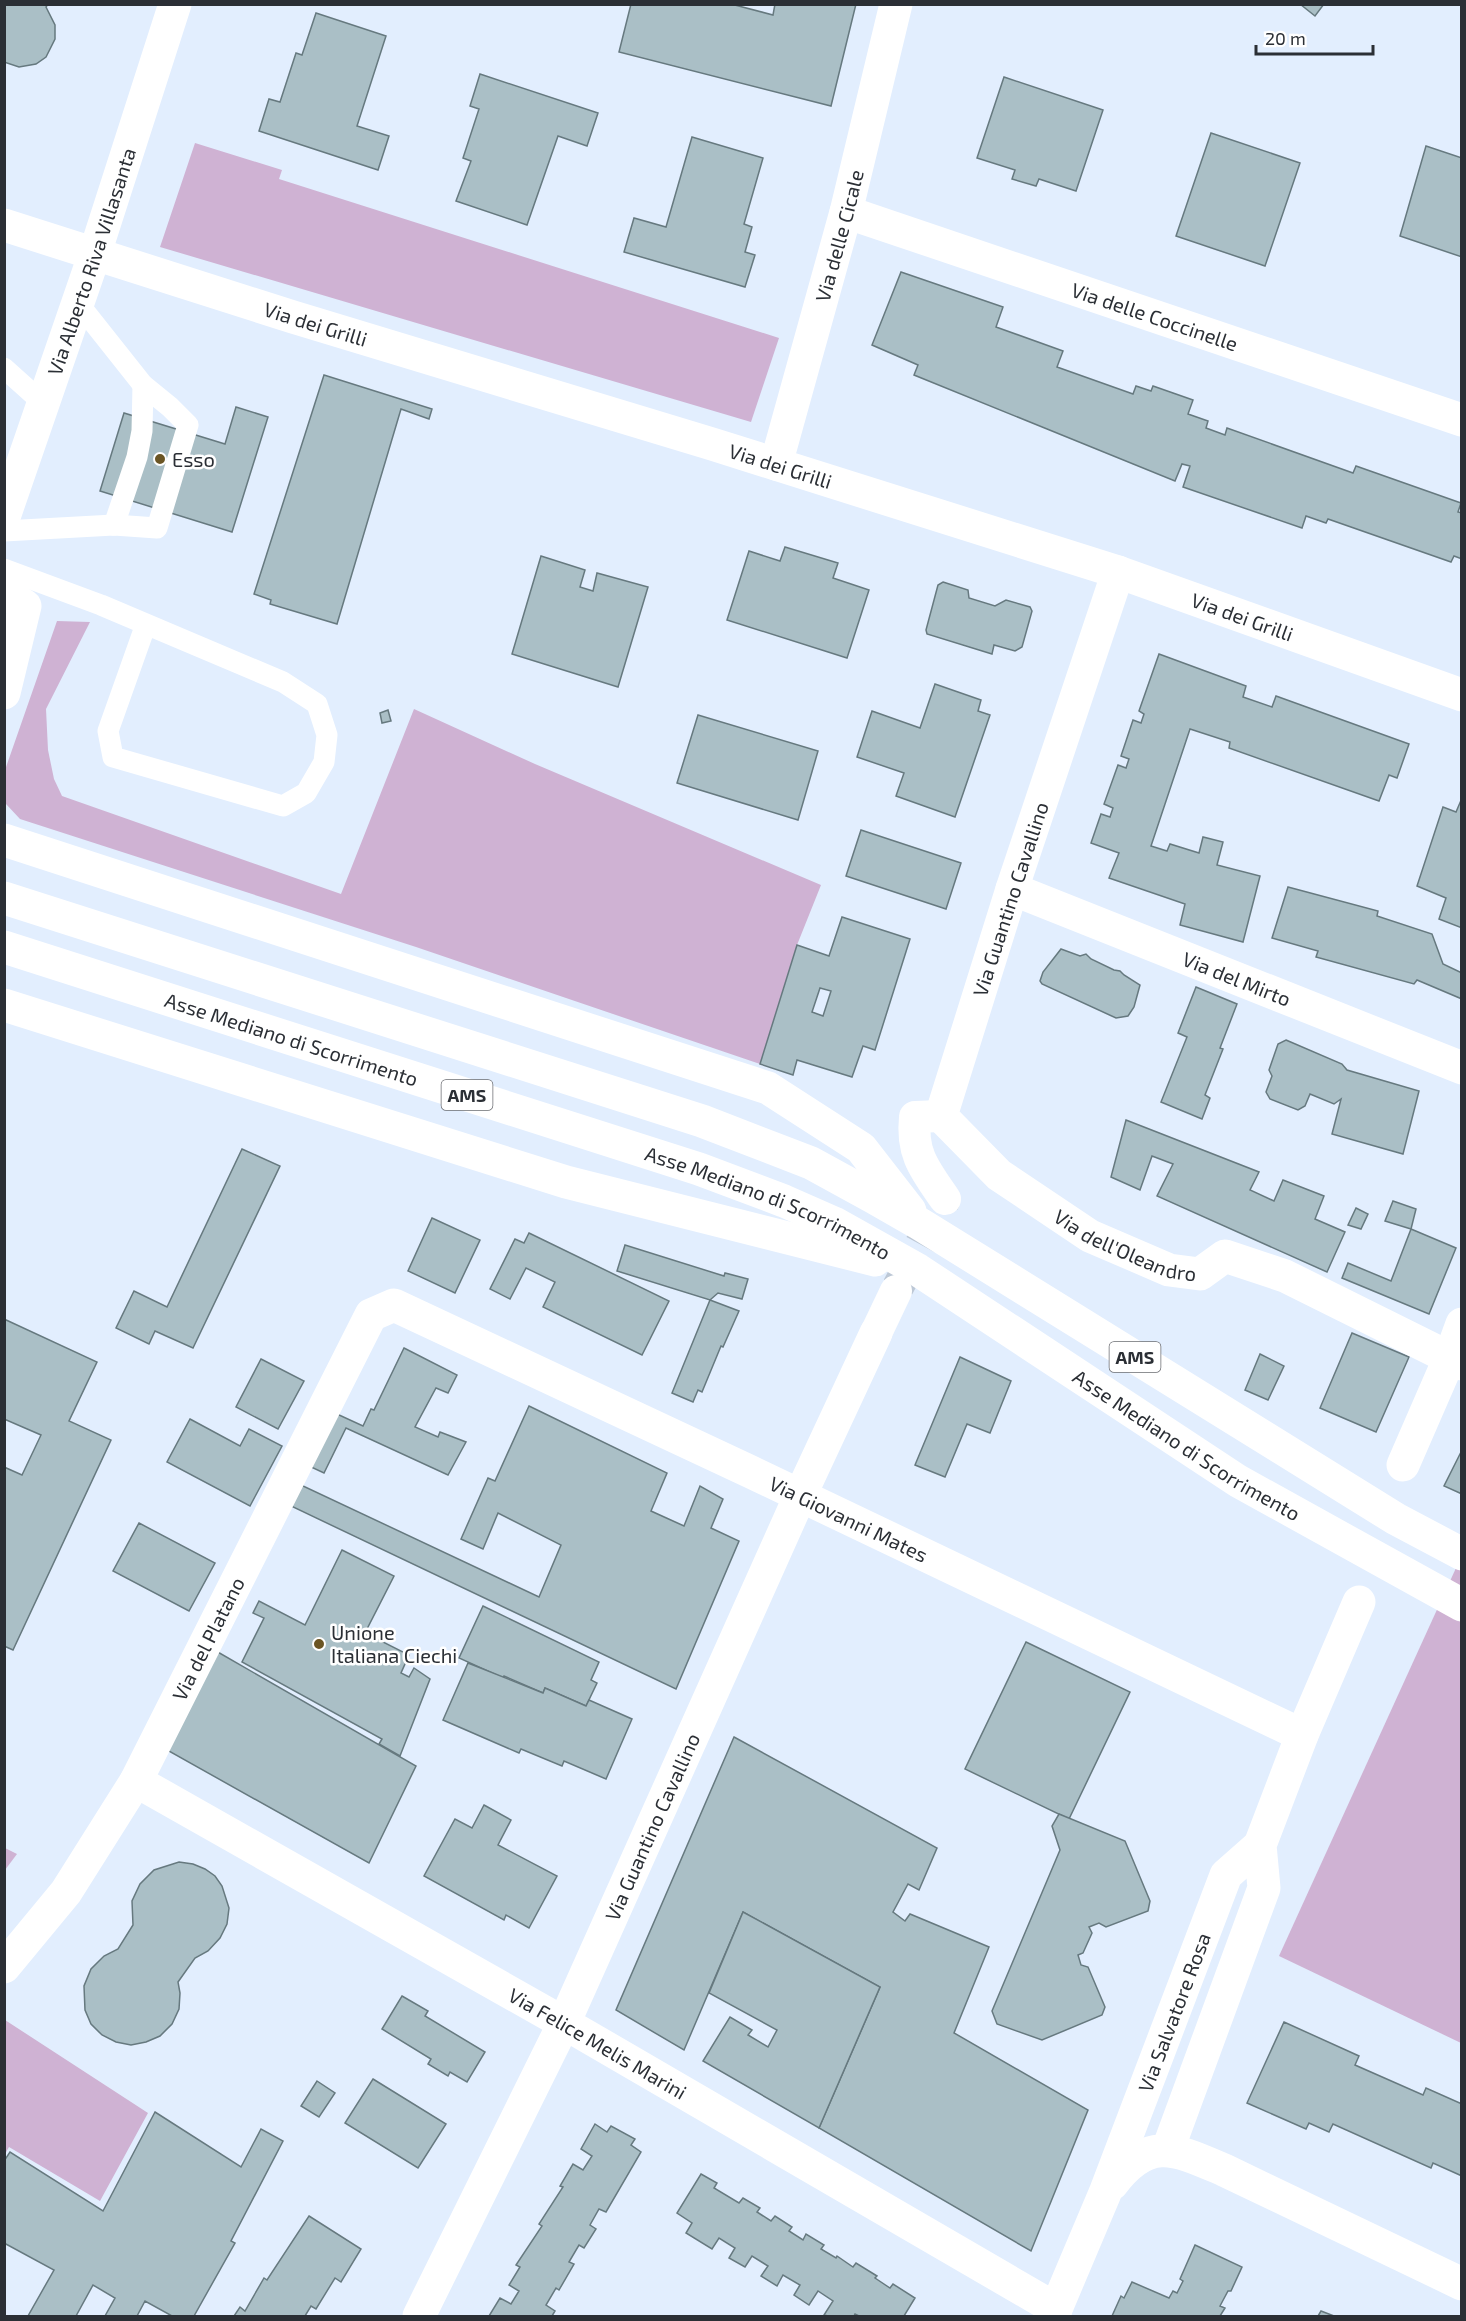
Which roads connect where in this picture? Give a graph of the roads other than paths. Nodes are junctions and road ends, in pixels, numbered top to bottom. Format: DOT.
graph roads {
  1 [pos="175,4"];
  2 [pos="896,4"];
  3 [pos="846,212"];
  4 [pos="4,225"];
  5 [pos="95,253"];
  6 [pos="78,303"];
  7 [pos="4,368"];
  8 [pos="143,385"];
  9 [pos="43,403"];
  10 [pos="1461,420"];
  11 [pos="776,464"];
  12 [pos="15,467"];
  13 [pos="4,517"];
  14 [pos="114,525"];
  15 [pos="4,531"];
  16 [pos="4,568"];
  17 [pos="1118,572"];
  18 [pos="4,592"];
  19 [pos="146,624"];
  20 [pos="4,693"];
  21 [pos="1461,695"];
  22 [pos="6,839"];
  23 [pos="1012,888"];
  24 [pos="4,898"];
  25 [pos="4,947"];
  26 [pos="4,1005"];
  27 [pos="1461,1068"];
  28 [pos="941,1116"];
  29 [pos="945,1199"];
  30 [pos="921,1224"];
  31 [pos="907,1280"];
  32 [pos="394,1305"];
  33 [pos="1461,1324"];
  34 [pos="876,1333"];
  35 [pos="1456,1360"];
  36 [pos="1403,1465"];
  37 [pos="800,1496"];
  38 [pos="1461,1554"];
  39 [pos="1359,1602"];
  40 [pos="1461,1605"];
  41 [pos="1302,1735"];
  42 [pos="136,1781"];
  43 [pos="1260,1845"];
  44 [pos="4,1967"];
  45 [pos="564,2023"];
  46 [pos="1168,2149"];
  47 [pos="1106,2193"];
  48 [pos="1461,2284"];
  49 [pos="1054,2313"];
  50 [pos="419,2316"];
  1 -- 5 [label="main road, Via Alberto Riva Villasanta"];
  2 -- 3 [label="main road, Via delle Cicale"];
  3 -- 10 [label="main road, Via delle Coccinelle"];
  3 -- 11 [label="main road, Via delle Cicale"];
  4 -- 5 [label="main road, Via dei Grilli"];
  5 -- 6 [label="main road, Via Alberto Riva Villasanta"];
  5 -- 11 [label="main road, Via dei Grilli"];
  6 -- 8 [label="lane"];
  6 -- 9 [label="main road, Via Alberto Riva Villasanta"];
  7 -- 9 [label="lane"];
  8 -- 14 [label="lane"];
  8 -- 14 [label="lane"];
  9 -- 12 [label="main road, Via Alberto Riva Villasanta"];
  11 -- 17 [label="main road, Via dei Grilli"];
  12 -- 13 [label="main road, Via Alberto Riva Villasanta"];
  14 -- 15 [label="lane"];
  16 -- 19 [label="lane"];
  17 -- 21 [label="main road, Via dei Grilli"];
  17 -- 23 [label="main road, Via Guantino Cavallino"];
  18 -- 20 [label="main road"];
  19 -- 19 [label="lane"];
  22 -- 30 [label="main road"];
  23 -- 27 [label="main road, Via del Mirto"];
  23 -- 28 [label="main road, Via Guantino Cavallino"];
  24 -- 30 [label="main road, AMS"];
  25 -- 31 [label="main road, Asse Mediano di Scorrimento / AMS"];
  26 -- 31 [label="main road"];
  28 -- 29 [label="street"];
  28 -- 35 [label="main road, Via dell'Oleandro"];
  30 -- 38 [label="main road, AMS"];
  31 -- 34 [label="street"];
  31 -- 40 [label="main road, Asse Mediano di Scorrimento / AMS"];
  32 -- 37 [label="main road, Via Giovanni Mates"];
  32 -- 42 [label="main road, Via del Platano"];
  33 -- 35 [label="main road"];
  34 -- 37 [label="main road, Via Guantino Cavallino"];
  35 -- 36 [label="main road"];
  37 -- 41 [label="main road, Via Giovanni Mates"];
  37 -- 45 [label="main road, Via Guantino Cavallino"];
  39 -- 41 [label="main road, Via Salvatore Rosa"];
  41 -- 43 [label="main road, Via Salvatore Rosa"];
  42 -- 44 [label="main road, Via del Platano"];
  42 -- 45 [label="main road, Via Felice Melis Marini"];
  43 -- 46 [label="main road, Via Salvatore Rosa"];
  43 -- 47 [label="main road, Via Salvatore Rosa"];
  45 -- 49 [label="main road, Via Felice Melis Marini"];
  45 -- 50 [label="main road, Via Guantino Cavallino"];
  46 -- 47 [label="main road, Via Salvatore Rosa"];
  46 -- 48 [label="main road"];
  47 -- 49 [label="main road, Via Salvatore Rosa"];
}
